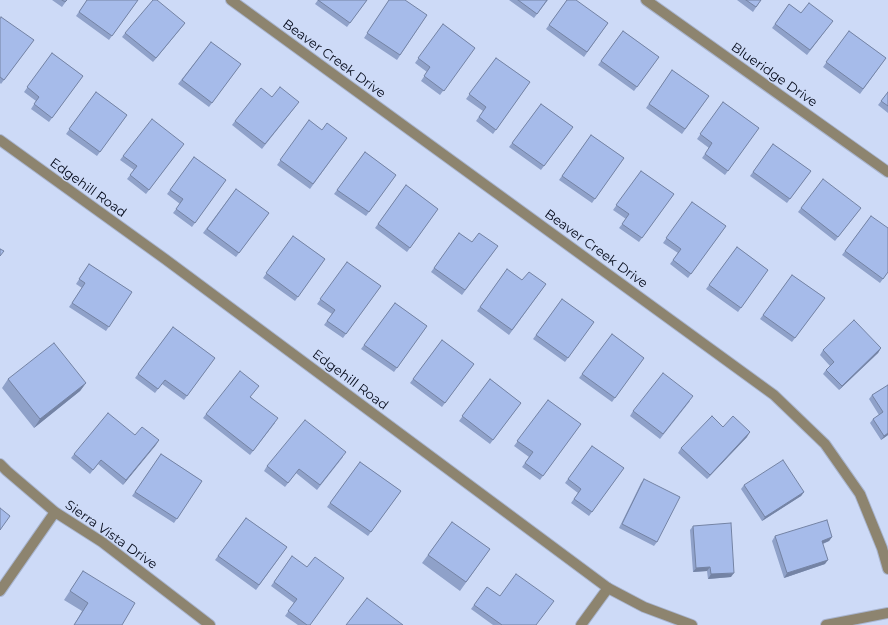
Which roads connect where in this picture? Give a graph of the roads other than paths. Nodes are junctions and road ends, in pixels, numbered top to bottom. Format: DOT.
graph roads {
  1 [pos="231,0"];
  2 [pos="646,0"];
  3 [pos="0,140"];
  4 [pos="888,172"];
  5 [pos="0,464"];
  6 [pos="55,512"];
  7 [pos="888,569"];
  8 [pos="608,588"];
  9 [pos="0,591"];
  10 [pos="888,613"];
  11 [pos="210,625"];
  12 [pos="581,625"];
  13 [pos="692,625"];
  14 [pos="826,625"];
  1 -- 7 [label="street, Beaver Creek Drive"];
  2 -- 4 [label="street, Blueridge Drive"];
  3 -- 8 [label="street, Edgehill Road"];
  5 -- 6 [label="street, Sierra Vista Drive"];
  6 -- 9 [label="street"];
  6 -- 11 [label="street, Sierra Vista Drive"];
  8 -- 12 [label="street"];
  8 -- 13 [label="street, Edgehill Road"];
  10 -- 14 [label="street"];
}
